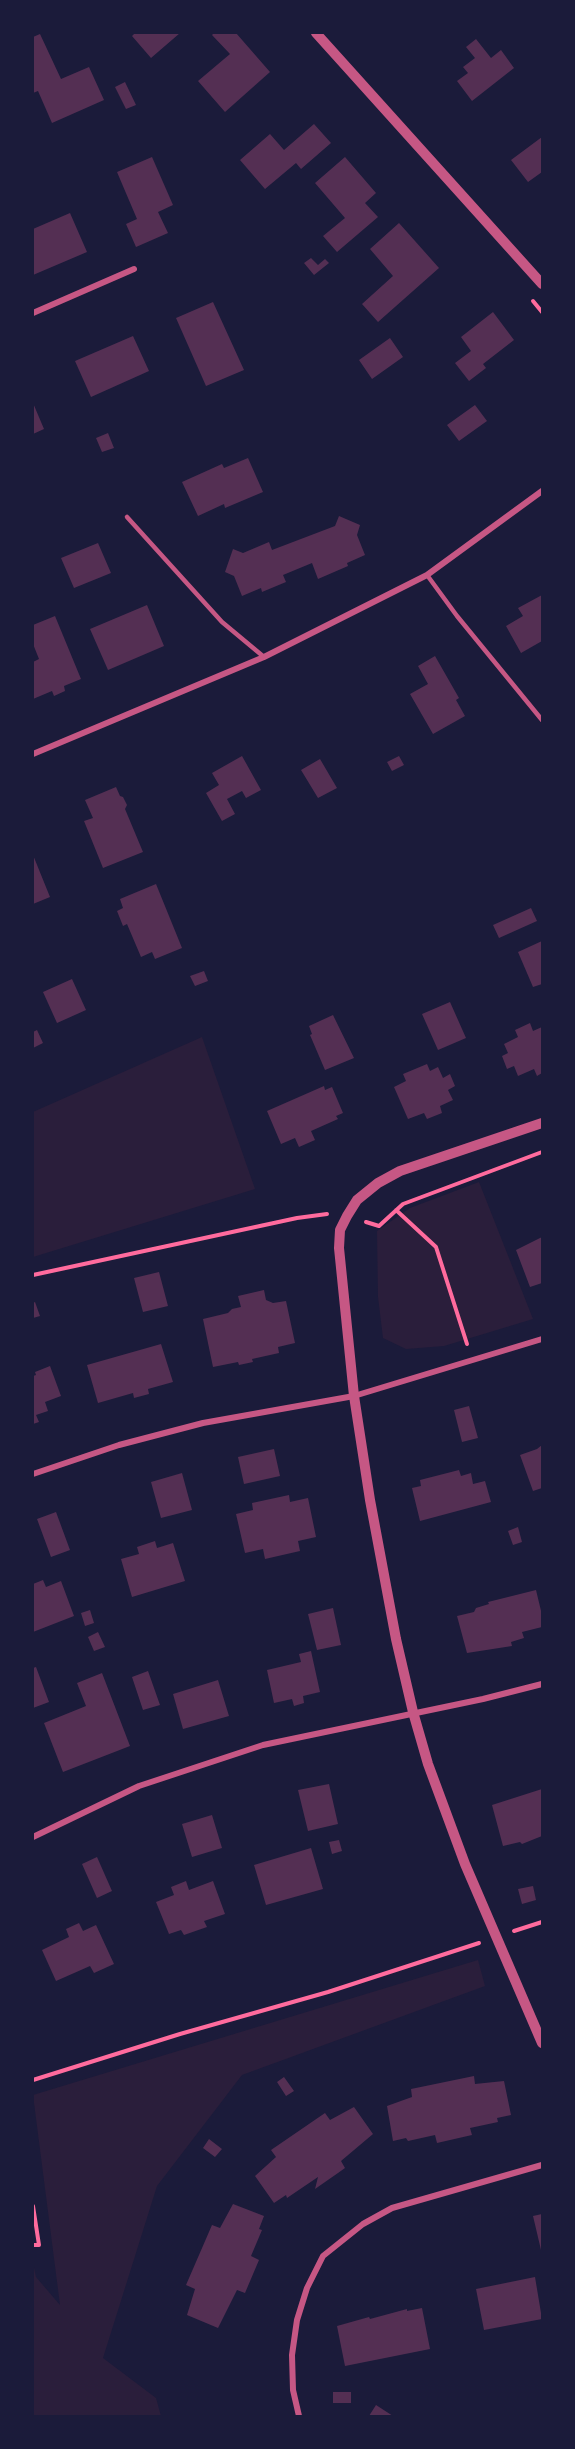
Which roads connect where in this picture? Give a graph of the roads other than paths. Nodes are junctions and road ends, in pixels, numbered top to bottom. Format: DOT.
graph roads {
  1 [pos="316,33"];
  2 [pos="134,269"];
  3 [pos="542,284"];
  4 [pos="33,313"];
  5 [pos="542,491"];
  6 [pos="127,518"];
  7 [pos="427,575"];
  8 [pos="264,657"];
  9 [pos="542,720"];
  10 [pos="33,754"];
  11 [pos="542,1123"];
  12 [pos="542,1339"];
  13 [pos="354,1396"];
  14 [pos="33,1474"];
  15 [pos="542,1684"];
  16 [pos="413,1712"];
  17 [pos="33,1837"];
  18 [pos="542,2043"];
  19 [pos="542,2165"];
  20 [pos="299,2416"];
  1 -- 3 [label="street"];
  2 -- 4 [label="street"];
  5 -- 7 [label="street"];
  6 -- 8 [label="lane"];
  7 -- 8 [label="street"];
  7 -- 9 [label="lane"];
  8 -- 10 [label="street"];
  11 -- 13 [label="street"];
  12 -- 13 [label="street"];
  13 -- 14 [label="street"];
  13 -- 16 [label="street"];
  15 -- 16 [label="street"];
  16 -- 17 [label="street"];
  16 -- 18 [label="street"];
  19 -- 20 [label="street"];
}
